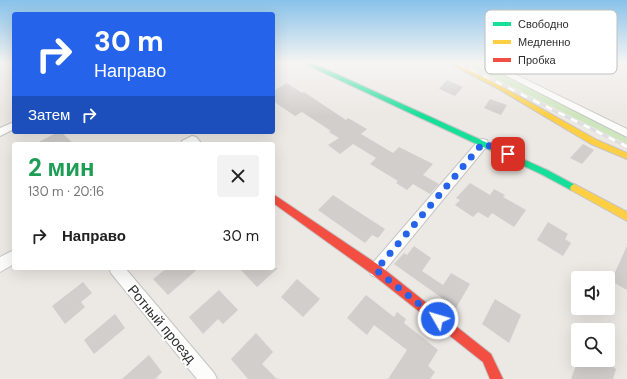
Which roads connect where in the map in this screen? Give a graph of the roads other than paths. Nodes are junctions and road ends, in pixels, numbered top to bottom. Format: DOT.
graph roads {
  1 [pos="345,81"];
  2 [pos="487,81"];
  3 [pos="521,81"];
  4 [pos="12,126"];
  5 [pos="0,132"];
  6 [pos="627,133"];
  7 [pos="483,143"];
  8 [pos="627,156"];
  9 [pos="275,199"];
  10 [pos="627,217"];
  11 [pos="12,257"];
  12 [pos="0,265"];
  13 [pos="118,270"];
  14 [pos="376,270"];
  15 [pos="208,379"];
  16 [pos="497,379"];
  1 -- 7 [label="street"];
  2 -- 8 [label="street"];
  3 -- 6 [label="street"];
  4 -- 5 [label="street"];
  7 -- 10 [label="street"];
  7 -- 14 [label="street"];
  9 -- 14 [label="street"];
  11 -- 12 [label="street"];
  13 -- 15 [label="street, Ротный проезд"];
  14 -- 16 [label="street"];
}
